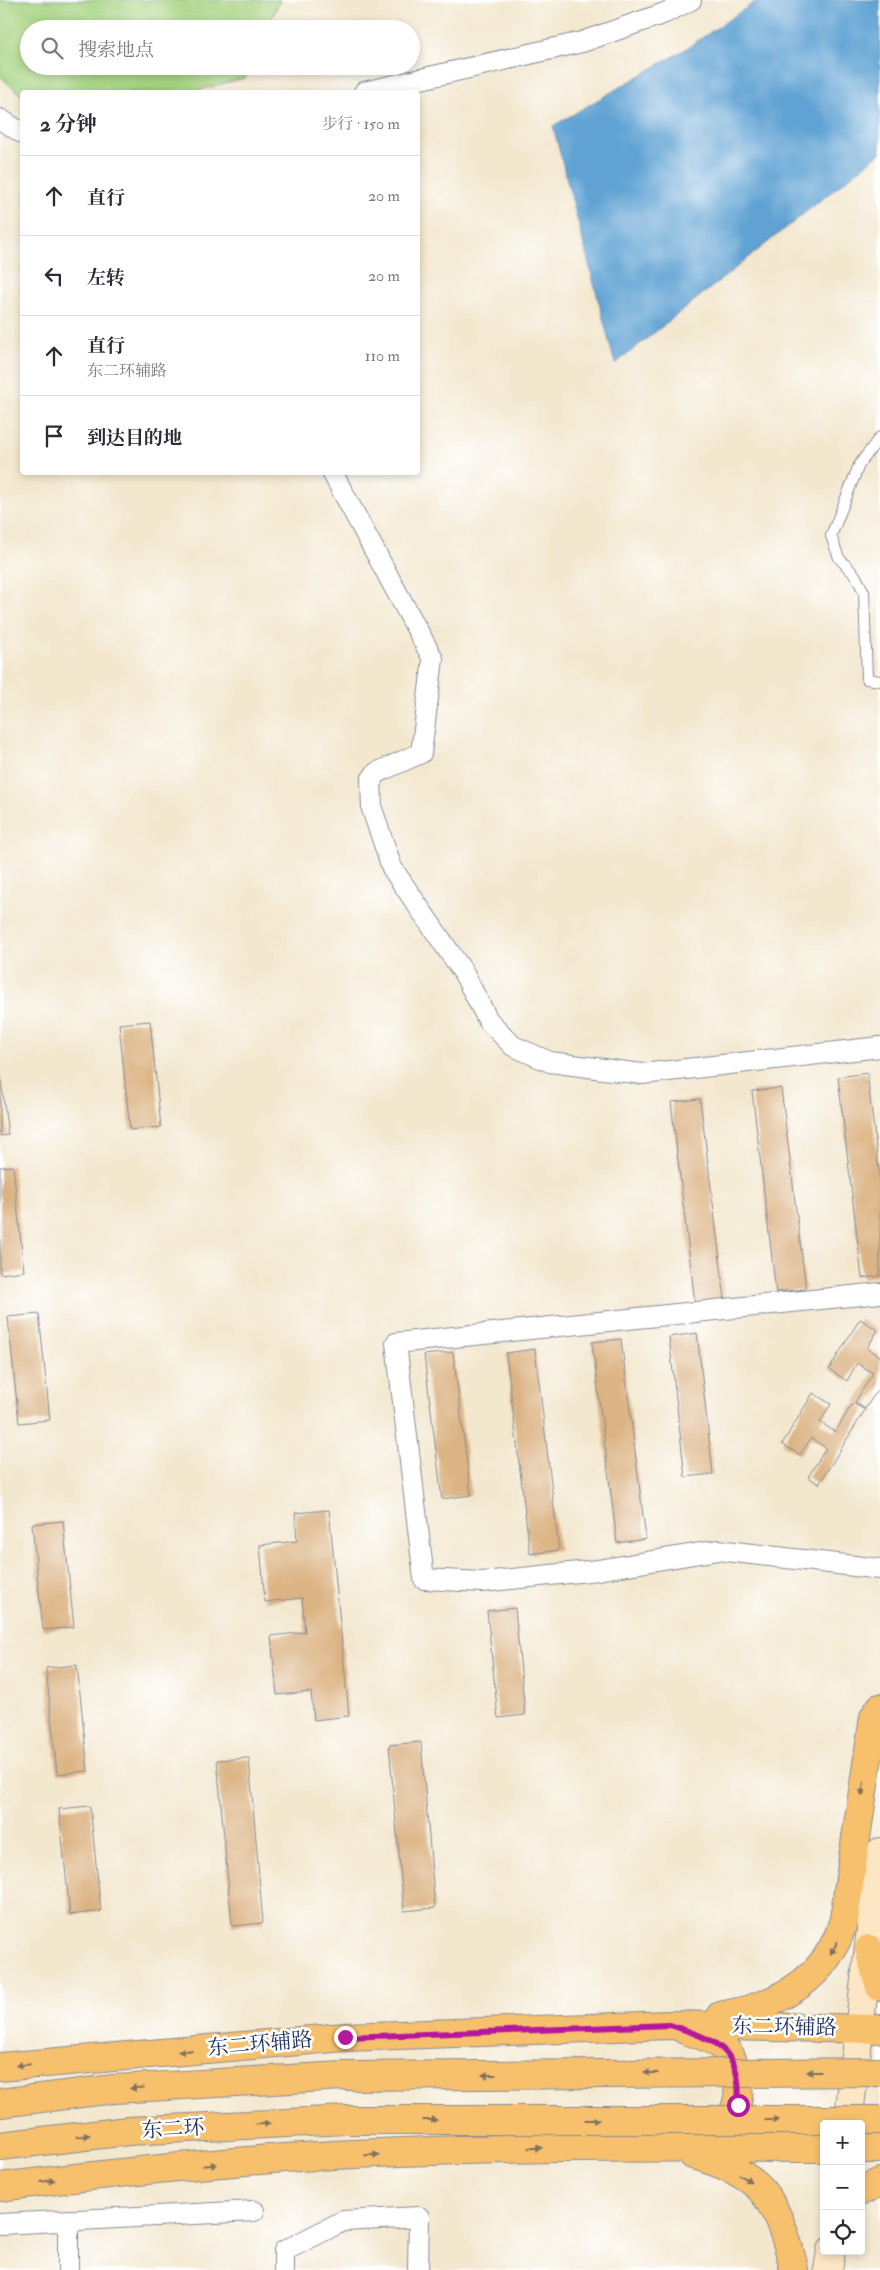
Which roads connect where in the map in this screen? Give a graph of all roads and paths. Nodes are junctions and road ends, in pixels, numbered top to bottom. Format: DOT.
graph roads {
  1 [pos="691,0"];
  2 [pos="373,90"];
  3 [pos="0,119"];
  4 [pos="20,132"];
  5 [pos="880,437"];
  6 [pos="334,475"];
  7 [pos="880,681"];
  8 [pos="880,1048"];
  9 [pos="880,1292"];
  10 [pos="880,1569"];
  11 [pos="880,1708"];
  12 [pos="880,1852"];
  13 [pos="869,1949"];
  14 [pos="880,1987"];
  15 [pos="670,2025"];
  16 [pos="870,2029"];
  17 [pos="0,2067"];
  18 [pos="880,2072"];
  19 [pos="0,2103"];
  20 [pos="849,2120"];
  21 [pos="880,2120"];
  22 [pos="0,2146"];
  23 [pos="667,2147"];
  24 [pos="820,2148"];
  25 [pos="865,2149"];
  26 [pos="880,2149"];
  27 [pos="880,2182"];
  28 [pos="0,2187"];
  29 [pos="865,2189"];
  30 [pos="254,2211"];
  31 [pos="68,2220"];
  32 [pos="0,2224"];
  33 [pos="830,2255"];
  34 [pos="68,2270"];
  35 [pos="284,2270"];
  36 [pos="418,2270"];
  37 [pos="794,2270"];
  38 [pos="828,2270"];
  1 -- 2 [label="street"];
  3 -- 4 [label="street"];
  5 -- 7 [label="lane"];
  6 -- 8 [label="street"];
  9 -- 10 [label="street"];
  11 -- 15 [label="main road, one-way"];
  12 -- 13 [label="main road"];
  13 -- 14 [label="main road"];
  13 -- 16 [label="main road"];
  15 -- 16 [label="main road, 东二环辅路"];
  15 -- 17 [label="main road, 东二环辅路, one-way"];
  15 -- 23 [label="main road"];
  16 -- 20 [label="main road"];
  18 -- 19 [label="main road, 东二环, one-way, bridge"];
  22 -- 21 [label="main road, 东二环, one-way, bridge"];
  23 -- 24 [label="main road"];
  28 -- 23 [label="main road, one-way"];
  23 -- 37 [label="main road, one-way"];
  25 -- 26 [label="main road"];
  27 -- 29 [label="main road"];
  30 -- 31 [label="street"];
  31 -- 32 [label="street"];
  31 -- 34 [label="street"];
  33 -- 38 [label="main road"];
  35 -- 36 [label="street"];
}
